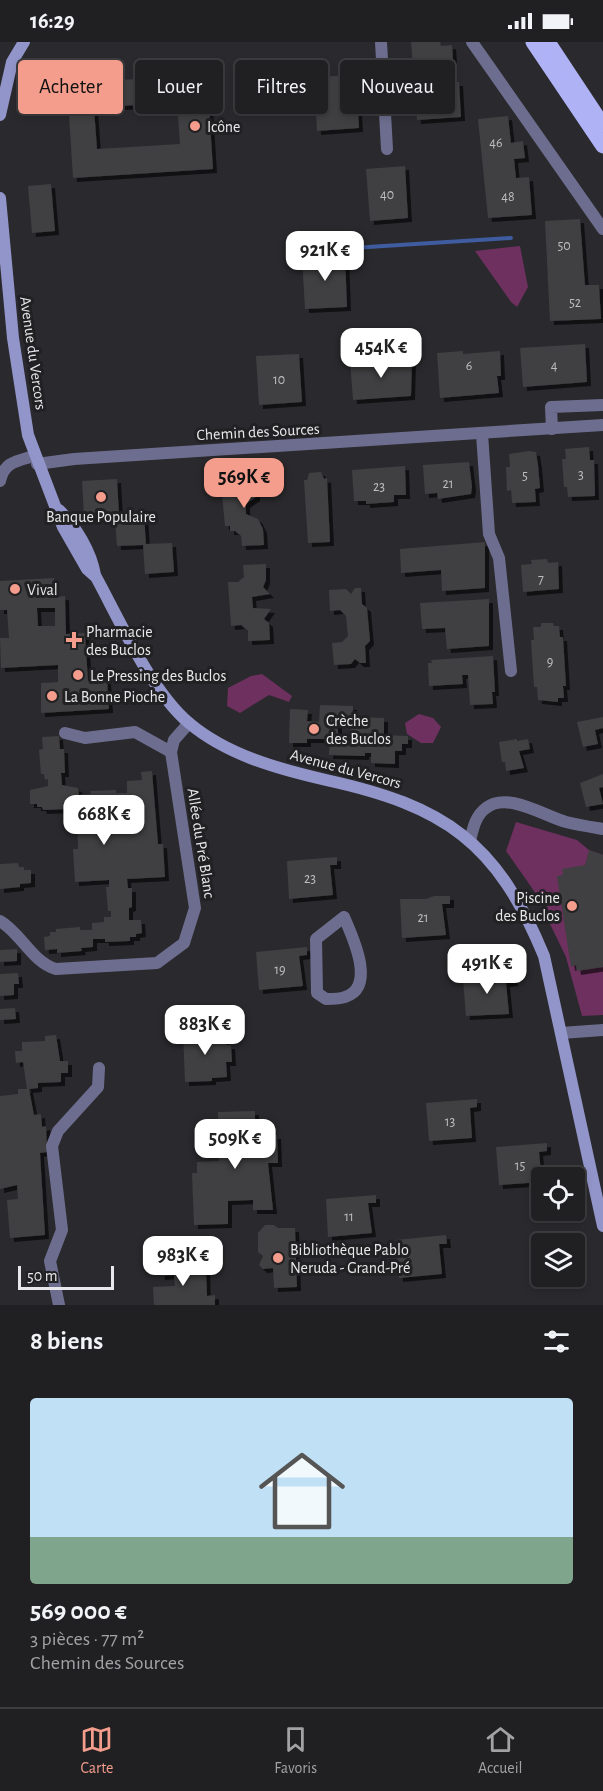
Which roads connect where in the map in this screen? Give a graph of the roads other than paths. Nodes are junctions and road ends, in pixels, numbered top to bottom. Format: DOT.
graph roads {
  1 [pos="24,42"];
  2 [pos="381,42"];
  3 [pos="472,42"];
  4 [pos="533,42"];
  5 [pos="548,42"];
  6 [pos="0,115"];
  7 [pos="603,125"];
  8 [pos="603,146"];
  9 [pos="387,149"];
  10 [pos="0,198"];
  11 [pos="603,229"];
  12 [pos="603,405"];
  13 [pos="603,425"];
  14 [pos="552,429"];
  15 [pos="482,434"];
  16 [pos="35,460"];
  17 [pos="0,481"];
  18 [pos="511,671"];
  19 [pos="189,723"];
  20 [pos="65,733"];
  21 [pos="171,752"];
  22 [pos="603,829"];
  23 [pos="470,841"];
  24 [pos="344,917"];
  25 [pos="0,921"];
  26 [pos="603,1030"];
  27 [pos="561,1033"];
  28 [pos="99,1068"];
  29 [pos="603,1226"];
  30 [pos="59,1305"];
  1 -- 6 [label="street"];
  2 -- 9 [label="street"];
  3 -- 11 [label="street"];
  4 -- 8 [label="main road"];
  5 -- 7 [label="main road"];
  10 -- 16 [label="street, Avenue du Vercors"];
  12 -- 14 [label="street"];
  13 -- 14 [label="street, Chemin des Sources"];
  14 -- 15 [label="street, Chemin des Sources"];
  15 -- 16 [label="street, Chemin des Sources"];
  15 -- 18 [label="street"];
  16 -- 17 [label="street, Chemin des Sources"];
  16 -- 19 [label="street, Avenue du Vercors"];
  19 -- 21 [label="street"];
  19 -- 23 [label="street, Avenue du Vercors"];
  20 -- 21 [label="street"];
  21 -- 25 [label="street, Allée du Pré Blanc"];
  22 -- 23 [label="street"];
  23 -- 27 [label="street, Avenue du Vercors"];
  24 -- 24 [label="street"];
  26 -- 27 [label="street"];
  27 -- 29 [label="street, Avenue du Vercors"];
  28 -- 30 [label="street"];
}
